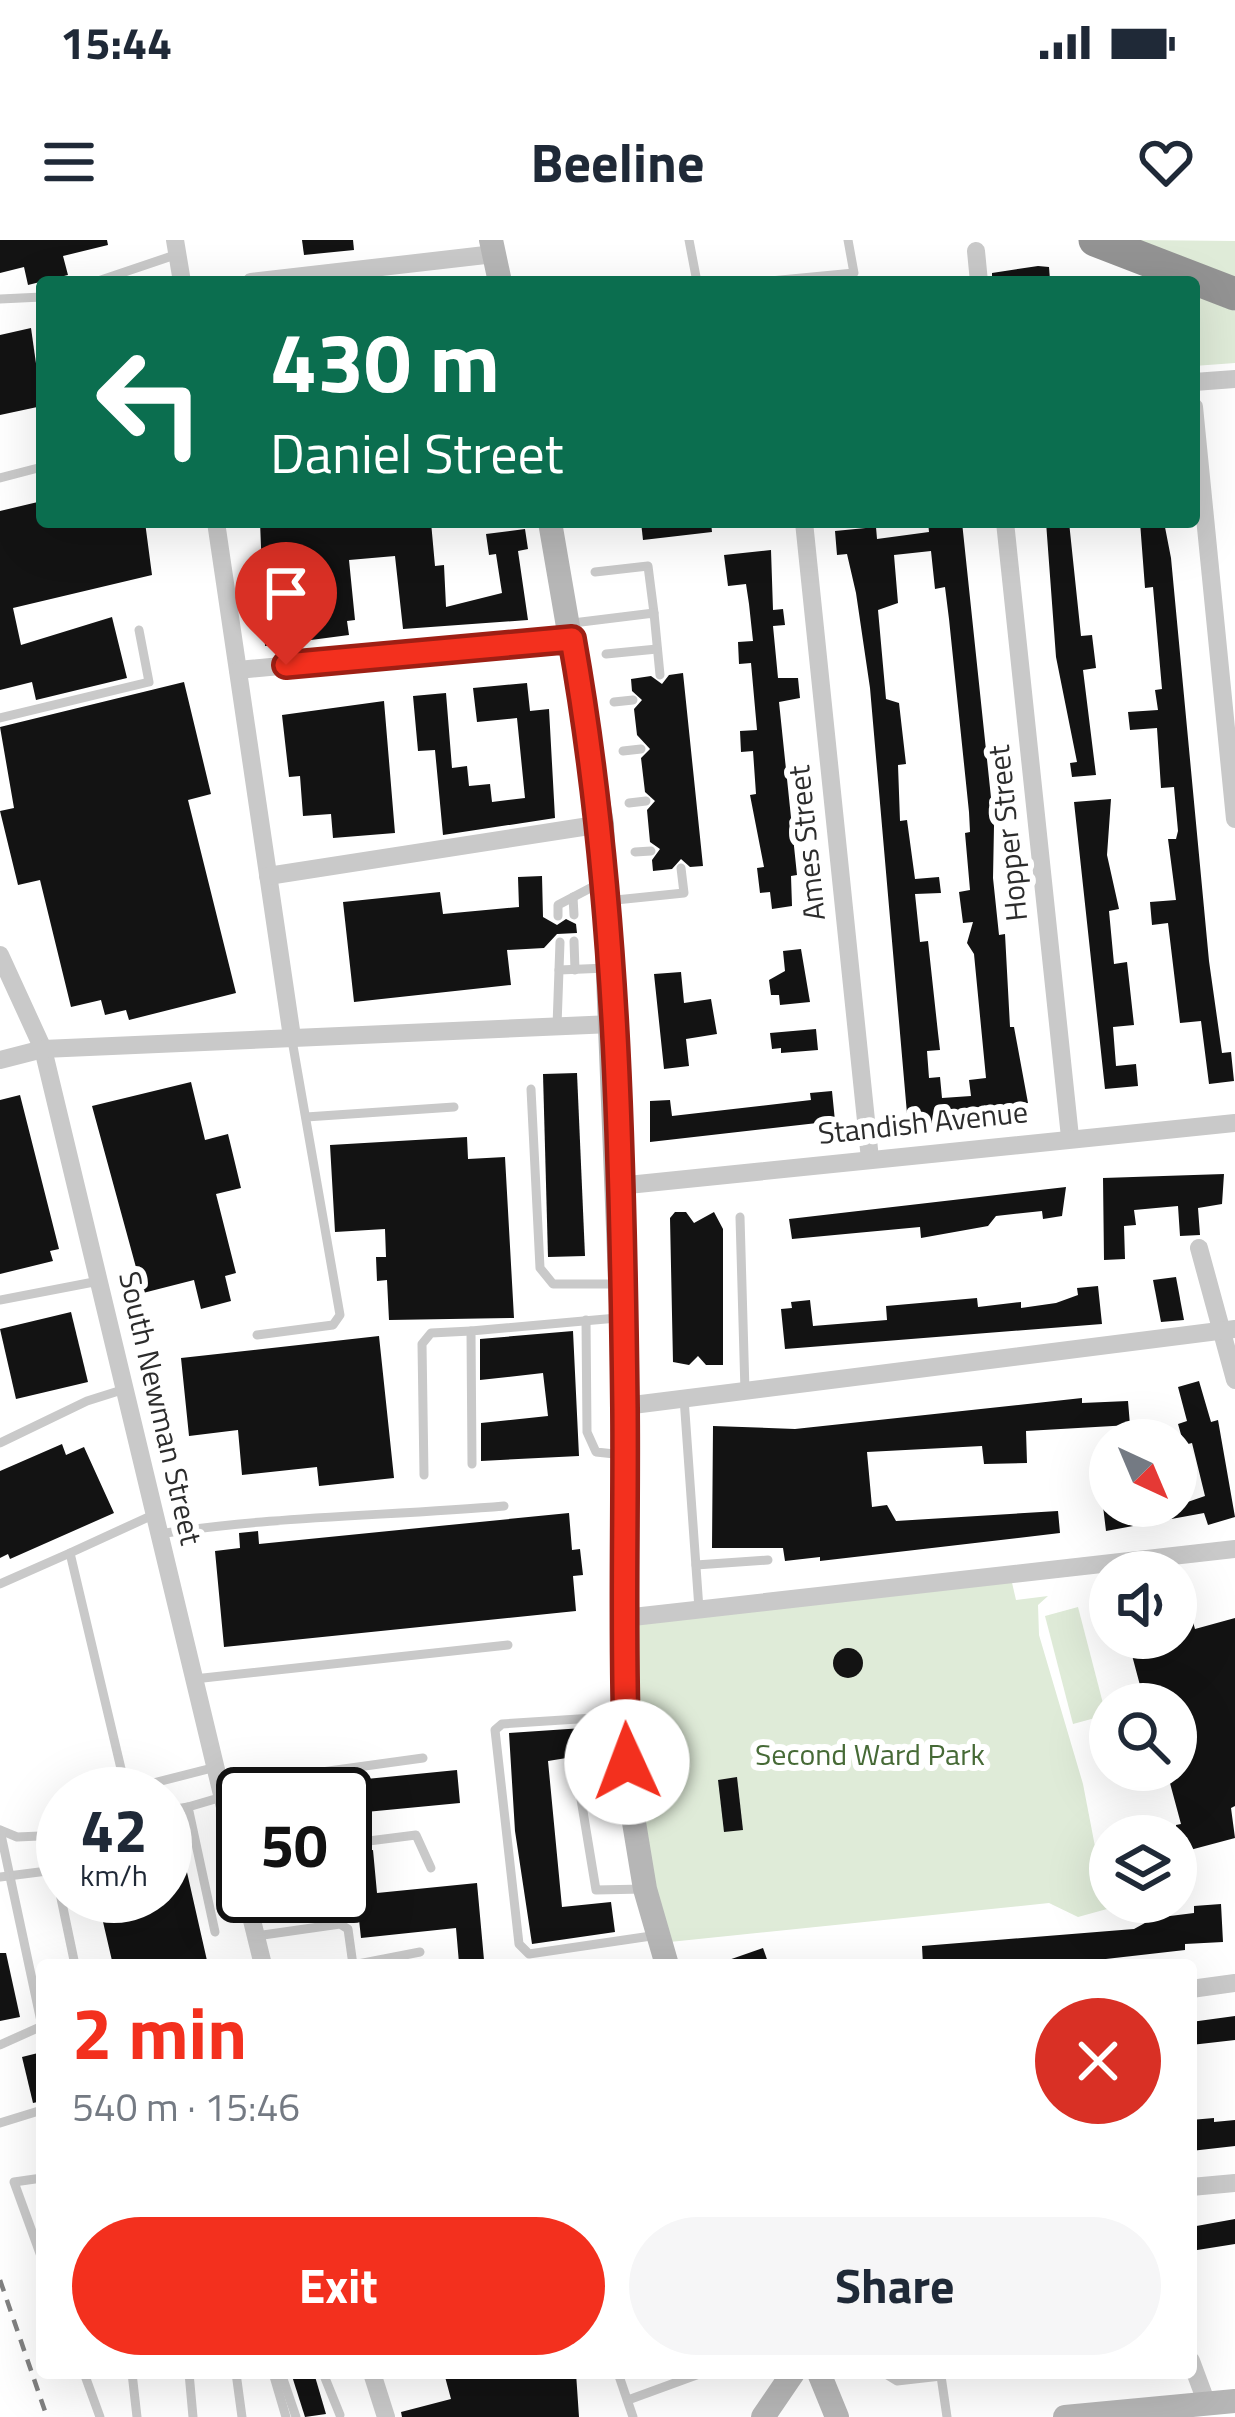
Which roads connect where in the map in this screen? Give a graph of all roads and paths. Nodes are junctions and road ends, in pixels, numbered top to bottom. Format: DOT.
graph roads {
  1 [pos="689,240"];
  2 [pos="848,240"];
  3 [pos="1096,240"];
  4 [pos="493,247"];
  5 [pos="176,248"];
  6 [pos="976,251"];
  7 [pos="404,273"];
  8 [pos="109,276"];
  9 [pos="358,276"];
  10 [pos="693,276"];
  11 [pos="822,276"];
  12 [pos="978,276"];
  13 [pos="1189,276"];
  14 [pos="1200,280"];
  15 [pos="1235,294"];
  16 [pos="36,297"];
  17 [pos="0,299"];
  18 [pos="1235,379"];
  19 [pos="1200,382"];
  20 [pos="1200,467"];
  21 [pos="36,469"];
  22 [pos="0,478"];
  23 [pos="217,528"];
  24 [pos="551,528"];
  25 [pos="805,528"];
  26 [pos="1006,528"];
  27 [pos="596,572"];
  28 [pos="653,613"];
  29 [pos="139,630"];
  30 [pos="570,631"];
  31 [pos="657,649"];
  32 [pos="606,654"];
  33 [pos="238,670"];
  34 [pos="660,676"];
  35 [pos="633,700"];
  36 [pos="614,702"];
  37 [pos="0,718"];
  38 [pos="640,749"];
  39 [pos="623,751"];
  40 [pos="646,801"];
  41 [pos="629,802"];
  42 [pos="1235,819"];
  43 [pos="602,824"];
  44 [pos="651,851"];
  45 [pos="635,852"];
  46 [pos="681,868"];
  47 [pos="268,876"];
  48 [pos="605,891"];
  49 [pos="573,897"];
  50 [pos="574,915"];
  51 [pos="558,916"];
  52 [pos="574,941"];
  53 [pos="560,942"];
  54 [pos="0,955"];
  55 [pos="609,968"];
  56 [pos="559,970"];
  57 [pos="574,970"];
  58 [pos="612,1024"];
  59 [pos="557,1026"];
  60 [pos="292,1036"];
  61 [pos="43,1049"];
  62 [pos="0,1060"];
  63 [pos="531,1089"];
  64 [pos="454,1107"];
  65 [pos="306,1117"];
  66 [pos="1235,1123"];
  67 [pos="1070,1137"];
  68 [pos="869,1159"];
  69 [pos="618,1186"];
  70 [pos="740,1217"];
  71 [pos="1199,1248"];
  72 [pos="99,1281"];
  73 [pos="621,1285"];
  74 [pos="0,1300"];
  75 [pos="622,1318"];
  76 [pos="586,1320"];
  77 [pos="1228,1330"];
  78 [pos="471,1331"];
  79 [pos="257,1335"];
  80 [pos="1235,1380"];
  81 [pos="124,1389"];
  82 [pos="745,1391"];
  83 [pos="684,1398"];
  84 [pos="625,1406"];
  85 [pos="0,1443"];
  86 [pos="625,1455"];
  87 [pos="472,1464"];
  88 [pos="424,1475"];
  89 [pos="504,1506"];
  90 [pos="157,1524"];
  91 [pos="1235,1549"];
  92 [pos="70,1553"];
  93 [pos="768,1561"];
  94 [pos="696,1565"];
  95 [pos="0,1584"];
  96 [pos="699,1609"];
  97 [pos="624,1618"];
  98 [pos="508,1646"];
  99 [pos="194,1679"];
  100 [pos="625,1716"];
  101 [pos="424,1758"];
  102 [pos="627,1762"];
  103 [pos="121,1767"];
  104 [pos="350,1767"];
  105 [pos="216,1771"];
  106 [pos="216,1785"];
  107 [pos="192,1804"];
  108 [pos="192,1826"];
  109 [pos="0,1830"];
  110 [pos="36,1836"];
  111 [pos="372,1841"];
  112 [pos="431,1868"];
  113 [pos="36,1872"];
  114 [pos="5,1876"];
  115 [pos="645,1889"];
  116 [pos="66,1923"];
  117 [pos="253,1923"];
  118 [pos="215,1932"];
  119 [pos="658,1935"];
  120 [pos="256,1936"];
  121 [pos="420,1952"];
  122 [pos="74,1959"];
  123 [pos="262,1959"];
  124 [pos="351,1959"];
  125 [pos="383,1959"];
  126 [pos="665,1959"];
  127 [pos="1235,1983"];
  128 [pos="1197,1988"];
  129 [pos="36,2002"];
  130 [pos="36,2029"];
  131 [pos="0,2045"];
  132 [pos="36,2112"];
  133 [pos="0,2123"];
  134 [pos="36,2179"];
  135 [pos="1235,2182"];
  136 [pos="1197,2186"];
  137 [pos="36,2242"];
  138 [pos="1197,2377"];
  139 [pos="86,2379"];
  140 [pos="133,2379"];
  141 [pos="190,2379"];
  142 [pos="237,2379"];
  143 [pos="278,2379"];
  144 [pos="280,2379"];
  145 [pos="328,2379"];
  146 [pos="375,2379"];
  147 [pos="620,2379"];
  148 [pos="686,2379"];
  149 [pos="789,2379"];
  150 [pos="821,2379"];
  151 [pos="941,2379"];
  152 [pos="628,2400"];
  153 [pos="1235,2401"];
  154 [pos="1207,2404"];
  155 [pos="340,2416"];
  156 [pos="100,2417"];
  157 [pos="137,2417"];
  158 [pos="193,2417"];
  159 [pos="242,2417"];
  160 [pos="286,2417"];
  161 [pos="296,2417"];
  162 [pos="386,2417"];
  163 [pos="633,2417"];
  164 [pos="763,2417"];
  165 [pos="837,2417"];
  166 [pos="947,2417"];
  167 [pos="1065,2417"];
  168 [pos="1074,2417"];
  1 -- 10 [label="lane"];
  2 -- 11 [label="lane"];
  3 -- 13 [label="highway"];
  4 -- 7 [label="street"];
  5 -- 8 [label="lane"];
  6 -- 12 [label="street"];
  7 -- 9 [label="street"];
  14 -- 15 [label="highway"];
  16 -- 17 [label="lane"];
  18 -- 19 [label="street"];
  20 -- 42 [label="street"];
  21 -- 22 [label="lane"];
  23 -- 33 [label="street"];
  24 -- 30 [label="main road"];
  25 -- 68 [label="street, Ames Street"];
  26 -- 67 [label="street, Hopper Street"];
  27 -- 28 [label="lane"];
  28 -- 30 [label="lane"];
  28 -- 31 [label="lane"];
  29 -- 37 [label="lane"];
  30 -- 33 [label="street"];
  30 -- 43 [label="main road"];
  31 -- 32 [label="lane"];
  31 -- 34 [label="lane"];
  33 -- 47 [label="street"];
  35 -- 36 [label="lane"];
  38 -- 39 [label="lane"];
  40 -- 41 [label="lane"];
  43 -- 47 [label="street"];
  43 -- 48 [label="main road"];
  44 -- 45 [label="lane"];
  46 -- 48 [label="lane"];
  47 -- 60 [label="street"];
  48 -- 49 [label="lane"];
  48 -- 55 [label="main road"];
  49 -- 50 [label="lane"];
  49 -- 51 [label="lane"];
  52 -- 57 [label="lane"];
  53 -- 56 [label="lane"];
  54 -- 61 [label="street, South Newman Street"];
  55 -- 57 [label="lane"];
  55 -- 58 [label="main road"];
  56 -- 57 [label="lane"];
  56 -- 59 [label="lane"];
  58 -- 59 [label="street"];
  58 -- 69 [label="main road"];
  59 -- 60 [label="street"];
  60 -- 61 [label="street"];
  60 -- 65 [label="lane"];
  61 -- 62 [label="street"];
  61 -- 72 [label="street, South Newman Street"];
  63 -- 73 [label="lane"];
  64 -- 65 [label="lane"];
  65 -- 79 [label="lane"];
  66 -- 67 [label="street, Standish Avenue"];
  67 -- 68 [label="street, Standish Avenue"];
  68 -- 69 [label="street, Standish Avenue"];
  69 -- 73 [label="main road"];
  70 -- 82 [label="lane"];
  71 -- 77 [label="street"];
  72 -- 74 [label="lane"];
  72 -- 81 [label="street, South Newman Street"];
  73 -- 75 [label="main road"];
  75 -- 76 [label="lane"];
  75 -- 84 [label="main road"];
  76 -- 78 [label="lane"];
  76 -- 86 [label="lane"];
  77 -- 80 [label="street"];
  77 -- 82 [label="street"];
  78 -- 87 [label="lane"];
  78 -- 88 [label="lane"];
  81 -- 85 [label="lane"];
  81 -- 90 [label="street, South Newman Street"];
  82 -- 83 [label="street"];
  83 -- 84 [label="street"];
  83 -- 94 [label="lane"];
  84 -- 86 [label="main road"];
  86 -- 97 [label="main road"];
  89 -- 90 [label="lane"];
  90 -- 92 [label="lane"];
  90 -- 99 [label="street, South Newman Street"];
  91 -- 96 [label="street"];
  92 -- 95 [label="lane"];
  92 -- 103 [label="lane"];
  93 -- 94 [label="lane"];
  94 -- 96 [label="lane"];
  96 -- 97 [label="street"];
  97 -- 100 [label="main road"];
  98 -- 99 [label="lane"];
  99 -- 105 [label="street, South Newman Street"];
  100 -- 102 [label="main road"];
  100 -- 119 [label="lane"];
  101 -- 104 [label="lane"];
  102 -- 115 [label="main road"];
  102 -- 115 [label="lane"];
  106 -- 107 [label="lane"];
  108 -- 118 [label="lane"];
  109 -- 110 [label="lane"];
  109 -- 114 [label="lane"];
  111 -- 112 [label="lane"];
  113 -- 114 [label="lane"];
  114 -- 129 [label="lane"];
  115 -- 119 [label="main road"];
  116 -- 122 [label="lane"];
  117 -- 120 [label="street"];
  119 -- 126 [label="main road"];
  120 -- 123 [label="street"];
  120 -- 124 [label="lane"];
  121 -- 125 [label="lane"];
  127 -- 128 [label="street"];
  130 -- 131 [label="lane"];
  132 -- 133 [label="lane"];
  134 -- 137 [label="lane"];
  135 -- 136 [label="street"];
  138 -- 154 [label="street"];
  139 -- 156 [label="lane"];
  140 -- 157 [label="lane"];
  141 -- 158 [label="lane"];
  142 -- 159 [label="lane"];
  143 -- 160 [label="lane"];
  144 -- 161 [label="lane"];
  145 -- 155 [label="lane"];
  146 -- 162 [label="street"];
  147 -- 152 [label="lane"];
  148 -- 152 [label="lane"];
  149 -- 164 [label="main road"];
  150 -- 165 [label="main road"];
  151 -- 166 [label="lane"];
  152 -- 163 [label="lane"];
  153 -- 154 [label="main road"];
  154 -- 168 [label="main road"];
  167 -- 168 [label="main road"];
}
